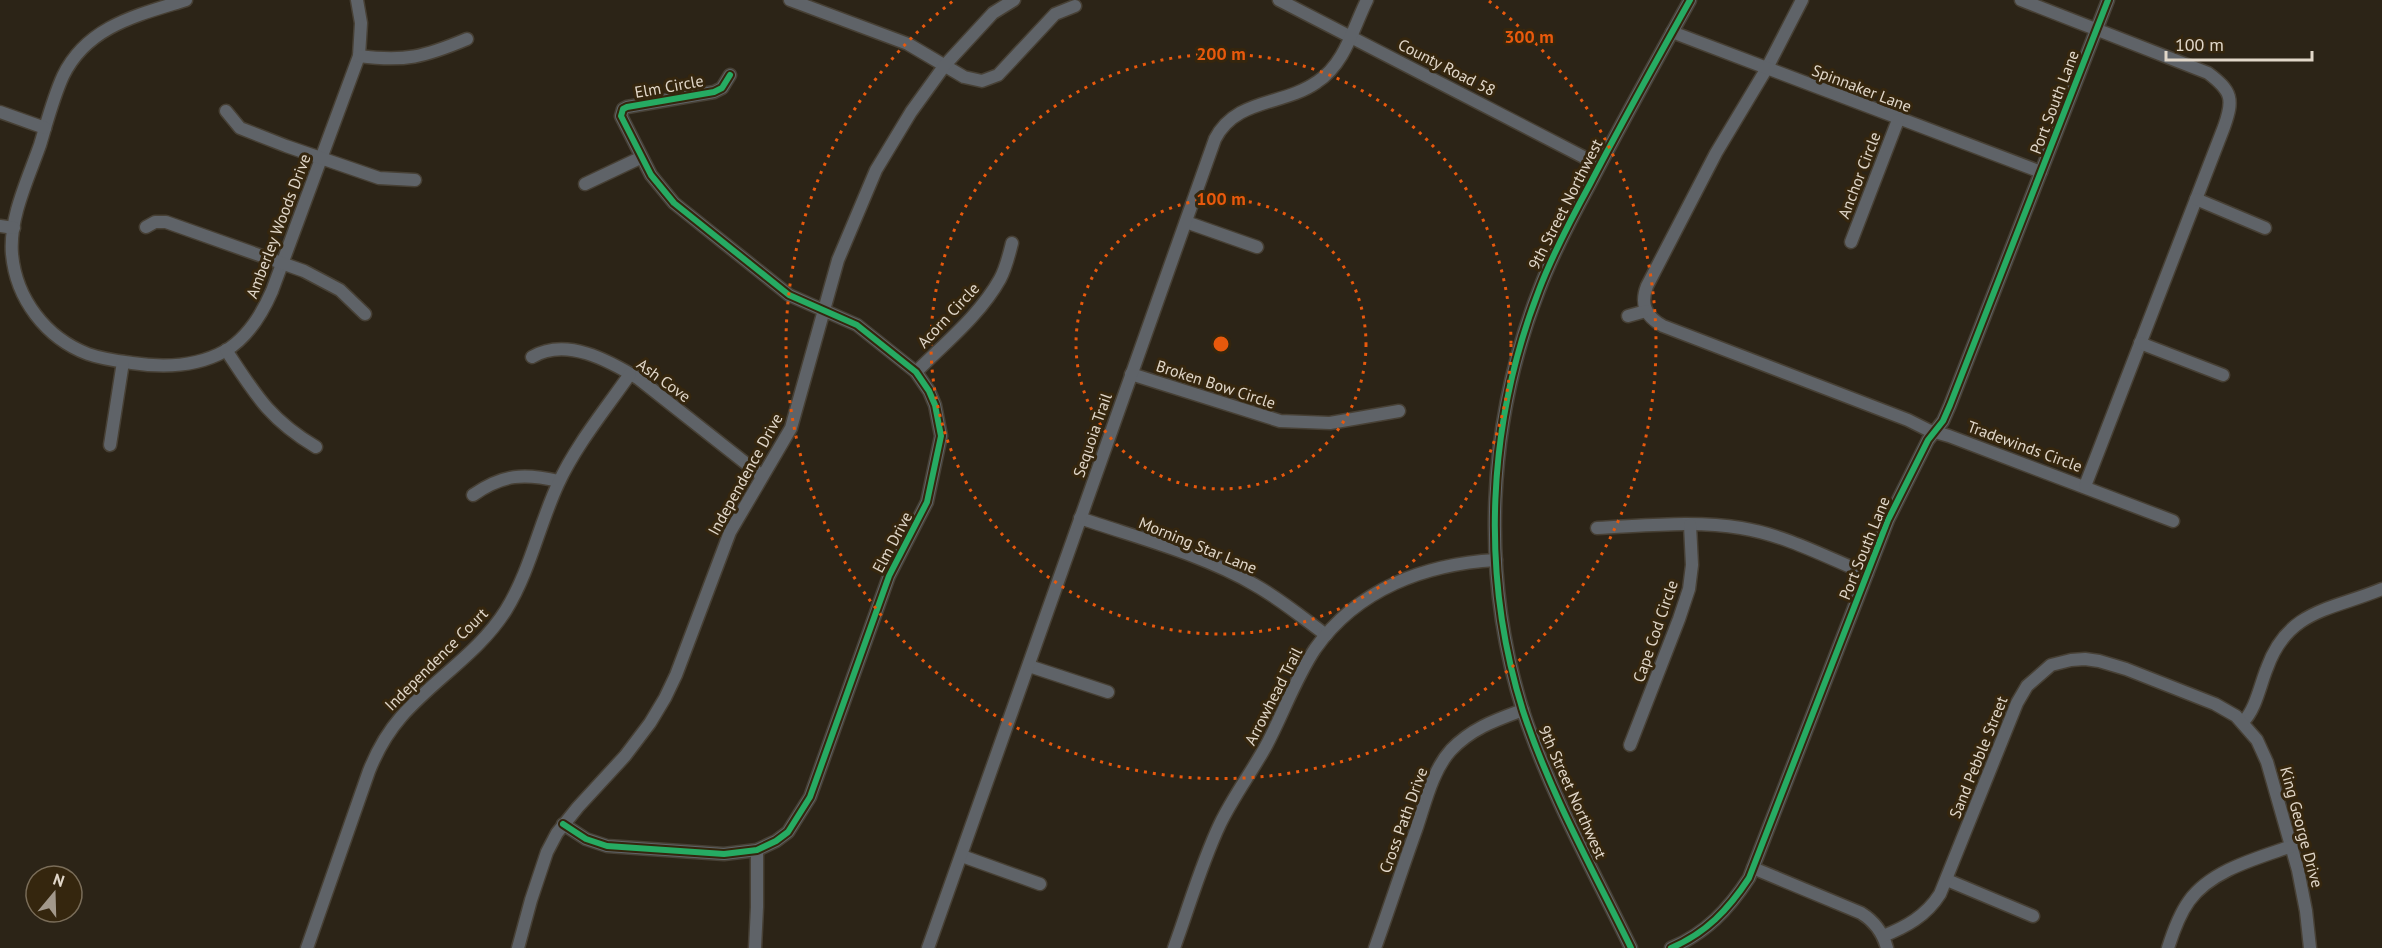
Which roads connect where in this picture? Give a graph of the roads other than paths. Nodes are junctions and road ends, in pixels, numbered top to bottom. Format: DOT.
graph roads {
  1 [pos="186,0"];
  2 [pos="357,0"];
  3 [pos="790,0"];
  4 [pos="998,0"];
  5 [pos="1014,0"];
  6 [pos="1279,0"];
  7 [pos="1367,0"];
  8 [pos="1690,0"];
  9 [pos="1802,0"];
  10 [pos="2021,0"];
  11 [pos="2108,0"];
  12 [pos="1075,6"];
  13 [pos="993,14"];
  14 [pos="2097,30"];
  15 [pos="1672,32"];
  16 [pos="1351,37"];
  17 [pos="467,39"];
  18 [pos="359,56"];
  19 [pos="945,65"];
  20 [pos="1767,68"];
  21 [pos="730,75"];
  22 [pos="226,111"];
  23 [pos="0,112"];
  24 [pos="1898,120"];
  25 [pos="45,128"];
  26 [pos="322,158"];
  27 [pos="640,158"];
  28 [pos="1599,165"];
  29 [pos="2041,172"];
  30 [pos="415,180"];
  31 [pos="585,184"];
  32 [pos="2196,199"];
  33 [pos="1186,222"];
  34 [pos="0,226"];
  35 [pos="146,227"];
  36 [pos="14,228"];
  37 [pos="2265,228"];
  38 [pos="1012,243"];
  39 [pos="1851,243"];
  40 [pos="1257,247"];
  41 [pos="282,264"];
  42 [pos="824,309"];
  43 [pos="1646,311"];
  44 [pos="365,314"];
  45 [pos="1628,316"];
  46 [pos="2140,343"];
  47 [pos="225,350"];
  48 [pos="532,357"];
  49 [pos="123,362"];
  50 [pos="916,372"];
  51 [pos="630,374"];
  52 [pos="1131,374"];
  53 [pos="2223,375"];
  54 [pos="1399,411"];
  55 [pos="1935,432"];
  56 [pos="110,445"];
  57 [pos="316,447"];
  58 [pos="762,476"];
  59 [pos="559,481"];
  60 [pos="2085,486"];
  61 [pos="473,495"];
  62 [pos="1080,518"];
  63 [pos="2173,521"];
  64 [pos="1690,525"];
  65 [pos="1597,528"];
  66 [pos="1496,560"];
  67 [pos="1867,574"];
  68 [pos="2382,589"];
  69 [pos="1326,635"];
  70 [pos="1029,666"];
  71 [pos="1108,692"];
  72 [pos="1523,710"];
  73 [pos="2243,722"];
  74 [pos="1630,745"];
  75 [pos="563,824"];
  76 [pos="2292,846"];
  77 [pos="757,850"];
  78 [pos="962,856"];
  79 [pos="1753,868"];
  80 [pos="1947,880"];
  81 [pos="1040,884"];
  82 [pos="2033,916"];
  83 [pos="1885,942"];
  84 [pos="307,948"];
  85 [pos="518,948"];
  86 [pos="755,948"];
  87 [pos="928,948"];
  88 [pos="1174,948"];
  89 [pos="1375,948"];
  90 [pos="1631,948"];
  91 [pos="1671,948"];
  92 [pos="2168,948"];
  93 [pos="2310,948"];
  1 -- 25 [label="street, Amberley Woods Drive"];
  2 -- 18 [label="street, Amberley Woods Drive"];
  3 -- 19 [label="street"];
  4 -- 13 [label="street, Independence Drive"];
  5 -- 13 [label="street, Independence Drive"];
  6 -- 16 [label="street, County Road 58"];
  7 -- 16 [label="street, Sequoia Trail"];
  8 -- 15 [label="street, 9th Street Northwest"];
  9 -- 20 [label="street"];
  10 -- 14 [label="street, Tradewinds Circle"];
  11 -- 14 [label="street, Port South Lane"];
  12 -- 19 [label="street"];
  13 -- 19 [label="street, Independence Drive"];
  14 -- 29 [label="street, Port South Lane"];
  14 -- 32 [label="street, Tradewinds Circle"];
  15 -- 20 [label="street, Spinnaker Lane"];
  15 -- 28 [label="street, 9th Street Northwest"];
  16 -- 28 [label="street, County Road 58"];
  16 -- 33 [label="street, Sequoia Trail"];
  17 -- 18 [label="street"];
  18 -- 26 [label="street, Amberley Woods Drive"];
  19 -- 42 [label="street, Independence Drive"];
  20 -- 24 [label="street, Spinnaker Lane"];
  20 -- 43 [label="street"];
  21 -- 27 [label="street, Elm Circle"];
  22 -- 26 [label="street"];
  23 -- 25 [label="street"];
  24 -- 29 [label="street, Spinnaker Lane"];
  24 -- 39 [label="street, Anchor Circle"];
  25 -- 36 [label="street, Amberley Woods Drive"];
  26 -- 30 [label="street"];
  26 -- 41 [label="street, Amberley Woods Drive"];
  27 -- 31 [label="street"];
  27 -- 42 [label="street, Elm Drive"];
  28 -- 66 [label="street, 9th Street Northwest"];
  29 -- 55 [label="street, Port South Lane"];
  32 -- 37 [label="street"];
  32 -- 46 [label="street, Tradewinds Circle"];
  33 -- 40 [label="street"];
  33 -- 52 [label="street, Sequoia Trail"];
  34 -- 36 [label="street"];
  35 -- 41 [label="street"];
  36 -- 49 [label="street, Amberley Woods Drive"];
  38 -- 50 [label="street, Acorn Circle"];
  41 -- 44 [label="street"];
  41 -- 47 [label="street, Amberley Woods Drive"];
  42 -- 50 [label="street, Elm Drive"];
  42 -- 58 [label="street, Independence Drive"];
  43 -- 45 [label="street"];
  43 -- 55 [label="street, Tradewinds Circle"];
  46 -- 53 [label="street"];
  46 -- 60 [label="street, Tradewinds Circle"];
  47 -- 49 [label="street, Amberley Woods Drive"];
  47 -- 57 [label="street"];
  48 -- 51 [label="street, Ash Cove"];
  49 -- 56 [label="street"];
  50 -- 77 [label="street, Elm Drive"];
  51 -- 58 [label="street, Ash Cove"];
  51 -- 59 [label="street, Independence Court"];
  52 -- 54 [label="street, Broken Bow Circle"];
  52 -- 62 [label="street, Sequoia Trail"];
  55 -- 60 [label="street, Tradewinds Circle"];
  55 -- 67 [label="street, Port South Lane"];
  58 -- 75 [label="street, Independence Drive"];
  59 -- 61 [label="street"];
  59 -- 84 [label="street, Independence Court"];
  60 -- 63 [label="street"];
  62 -- 69 [label="street, Morning Star Lane"];
  62 -- 70 [label="street, Sequoia Trail"];
  64 -- 65 [label="street"];
  64 -- 67 [label="street"];
  64 -- 74 [label="street, Cape Cod Circle"];
  66 -- 69 [label="street, Arrowhead Trail"];
  66 -- 72 [label="street, 9th Street Northwest"];
  67 -- 79 [label="street, Port South Lane"];
  68 -- 73 [label="street"];
  69 -- 88 [label="street, Arrowhead Trail"];
  70 -- 71 [label="street"];
  70 -- 78 [label="street, Sequoia Trail"];
  72 -- 89 [label="street, Cross Path Drive"];
  72 -- 90 [label="street, 9th Street Northwest"];
  73 -- 76 [label="street, King George Drive"];
  73 -- 80 [label="street, Sand Pebble Street"];
  75 -- 77 [label="street, Elm Drive"];
  75 -- 85 [label="street, Independence Drive"];
  76 -- 92 [label="street"];
  76 -- 93 [label="street, King George Drive"];
  77 -- 86 [label="street"];
  78 -- 81 [label="street"];
  78 -- 87 [label="street, Sequoia Trail"];
  79 -- 83 [label="street"];
  79 -- 91 [label="street, Port South Lane"];
  80 -- 82 [label="street"];
  80 -- 83 [label="street, Sand Pebble Street"];
}
